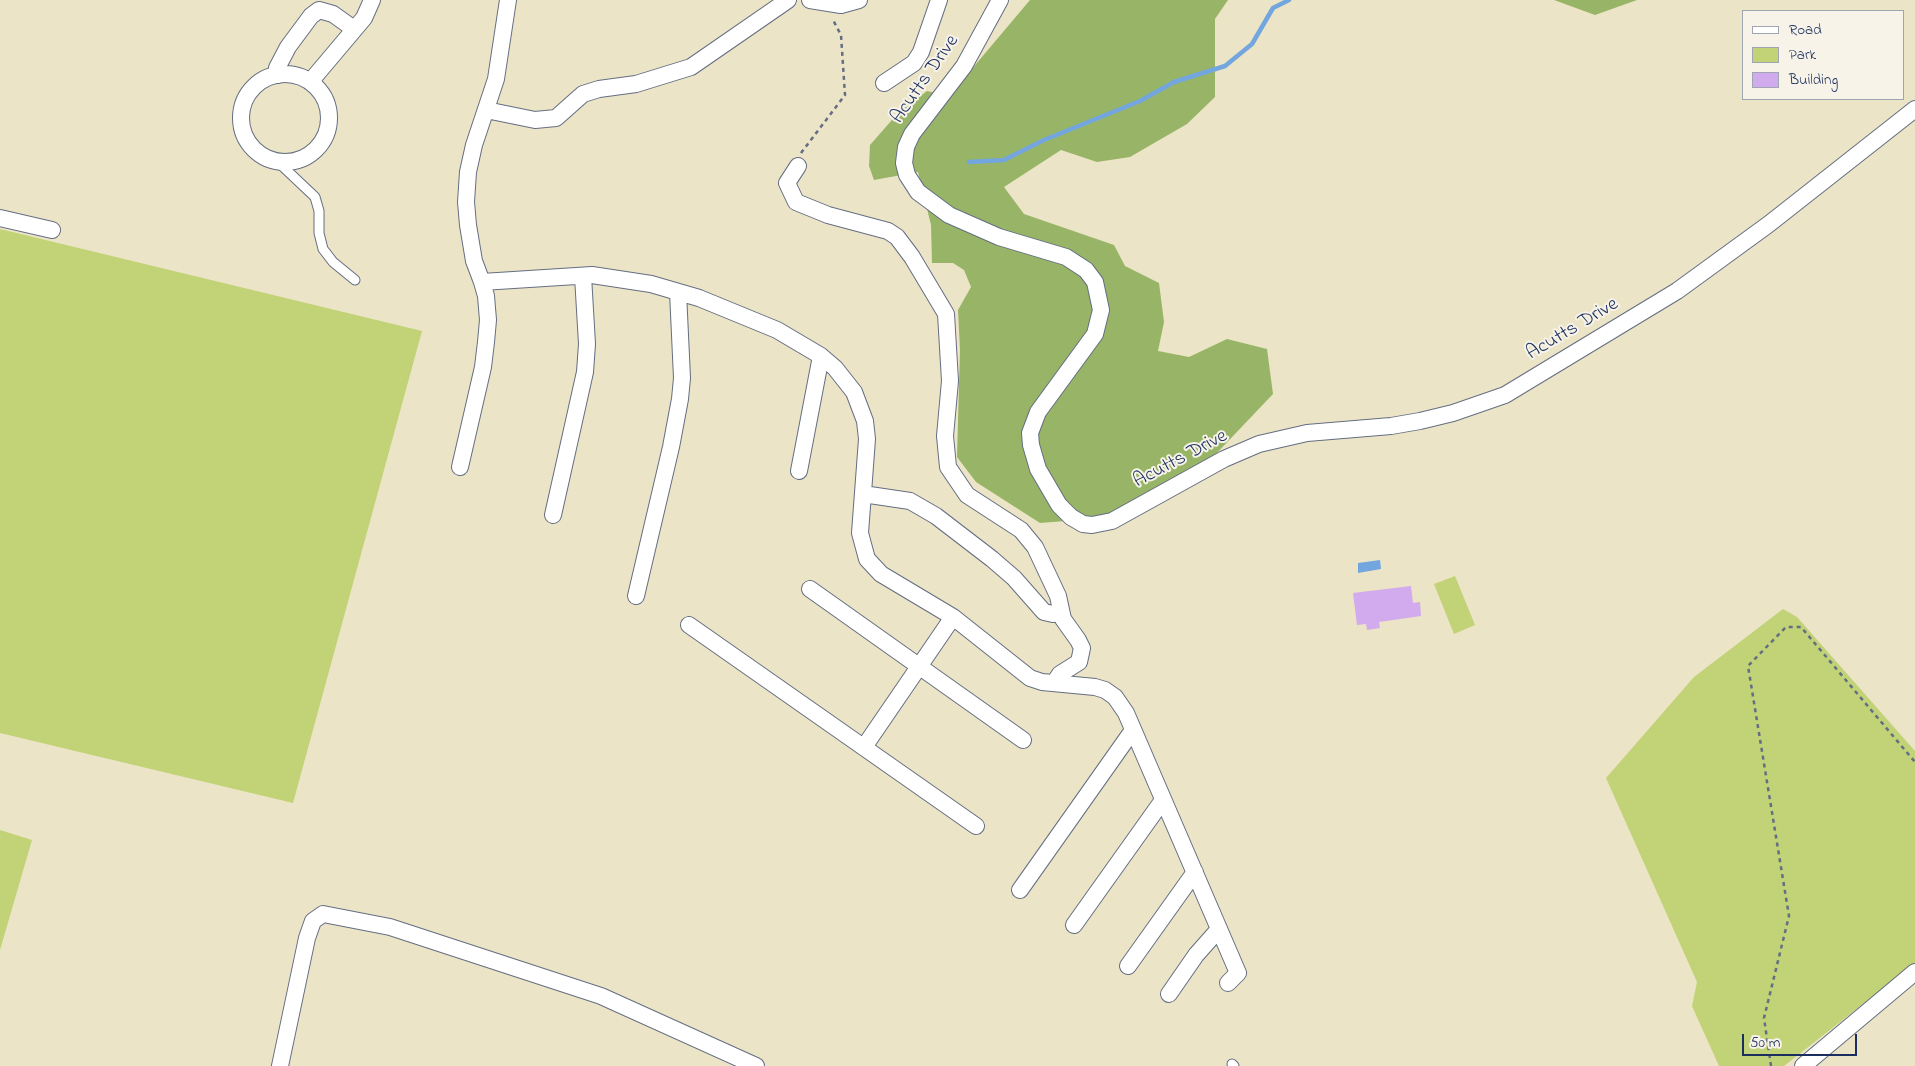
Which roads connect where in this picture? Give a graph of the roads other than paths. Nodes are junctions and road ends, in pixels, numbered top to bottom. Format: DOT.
graph roads {
  1 [pos="372,0"];
  2 [pos="508,0"];
  3 [pos="788,0"];
  4 [pos="859,0"];
  5 [pos="939,0"];
  6 [pos="1000,0"];
  7 [pos="816,1"];
  8 [pos="354,29"];
  9 [pos="278,75"];
  10 [pos="310,82"];
  11 [pos="884,83"];
  12 [pos="1915,109"];
  13 [pos="486,110"];
  14 [pos="278,162"];
  15 [pos="798,166"];
  16 [pos="0,218"];
  17 [pos="52,230"];
  18 [pos="583,276"];
  19 [pos="356,280"];
  20 [pos="482,282"];
  21 [pos="678,292"];
  22 [pos="821,356"];
  23 [pos="460,466"];
  24 [pos="798,471"];
  25 [pos="863,494"];
  26 [pos="553,515"];
  27 [pos="810,589"];
  28 [pos="636,596"];
  29 [pos="1061,611"];
  30 [pos="953,617"];
  31 [pos="689,625"];
  32 [pos="920,666"];
  33 [pos="1054,683"];
  34 [pos="1133,730"];
  35 [pos="1023,740"];
  36 [pos="864,747"];
  37 [pos="1163,800"];
  38 [pos="976,826"];
  39 [pos="1195,872"];
  40 [pos="1020,890"];
  41 [pos="1074,925"];
  42 [pos="1219,929"];
  43 [pos="1128,966"];
  44 [pos="1915,972"];
  45 [pos="1228,983"];
  46 [pos="1169,994"];
  47 [pos="280,1066"];
  48 [pos="756,1066"];
  49 [pos="1803,1066"];
  1 -- 8 [label="street"];
  2 -- 13 [label="street"];
  3 -- 13 [label="street"];
  4 -- 7 [label="street"];
  5 -- 11 [label="street"];
  6 -- 12 [label="street, Acutts Drive"];
  8 -- 9 [label="street"];
  8 -- 10 [label="street"];
  9 -- 10 [label="street"];
  9 -- 14 [label="street"];
  10 -- 14 [label="street"];
  13 -- 20 [label="street"];
  14 -- 19 [label="lane"];
  15 -- 29 [label="street"];
  16 -- 17 [label="street"];
  18 -- 20 [label="street"];
  18 -- 21 [label="street"];
  18 -- 26 [label="street"];
  20 -- 23 [label="street"];
  21 -- 22 [label="street"];
  21 -- 28 [label="street"];
  22 -- 24 [label="street"];
  22 -- 25 [label="street"];
  25 -- 29 [label="street"];
  25 -- 30 [label="street"];
  27 -- 32 [label="street"];
  29 -- 33 [label="street"];
  30 -- 32 [label="street"];
  30 -- 33 [label="street"];
  31 -- 36 [label="street"];
  32 -- 35 [label="street"];
  32 -- 36 [label="street"];
  33 -- 34 [label="street"];
  34 -- 37 [label="street"];
  34 -- 40 [label="street"];
  36 -- 38 [label="street"];
  37 -- 39 [label="street"];
  37 -- 41 [label="street"];
  39 -- 42 [label="street"];
  39 -- 43 [label="street"];
  42 -- 45 [label="street"];
  42 -- 46 [label="street"];
  44 -- 49 [label="street"];
  47 -- 48 [label="street"];
}
